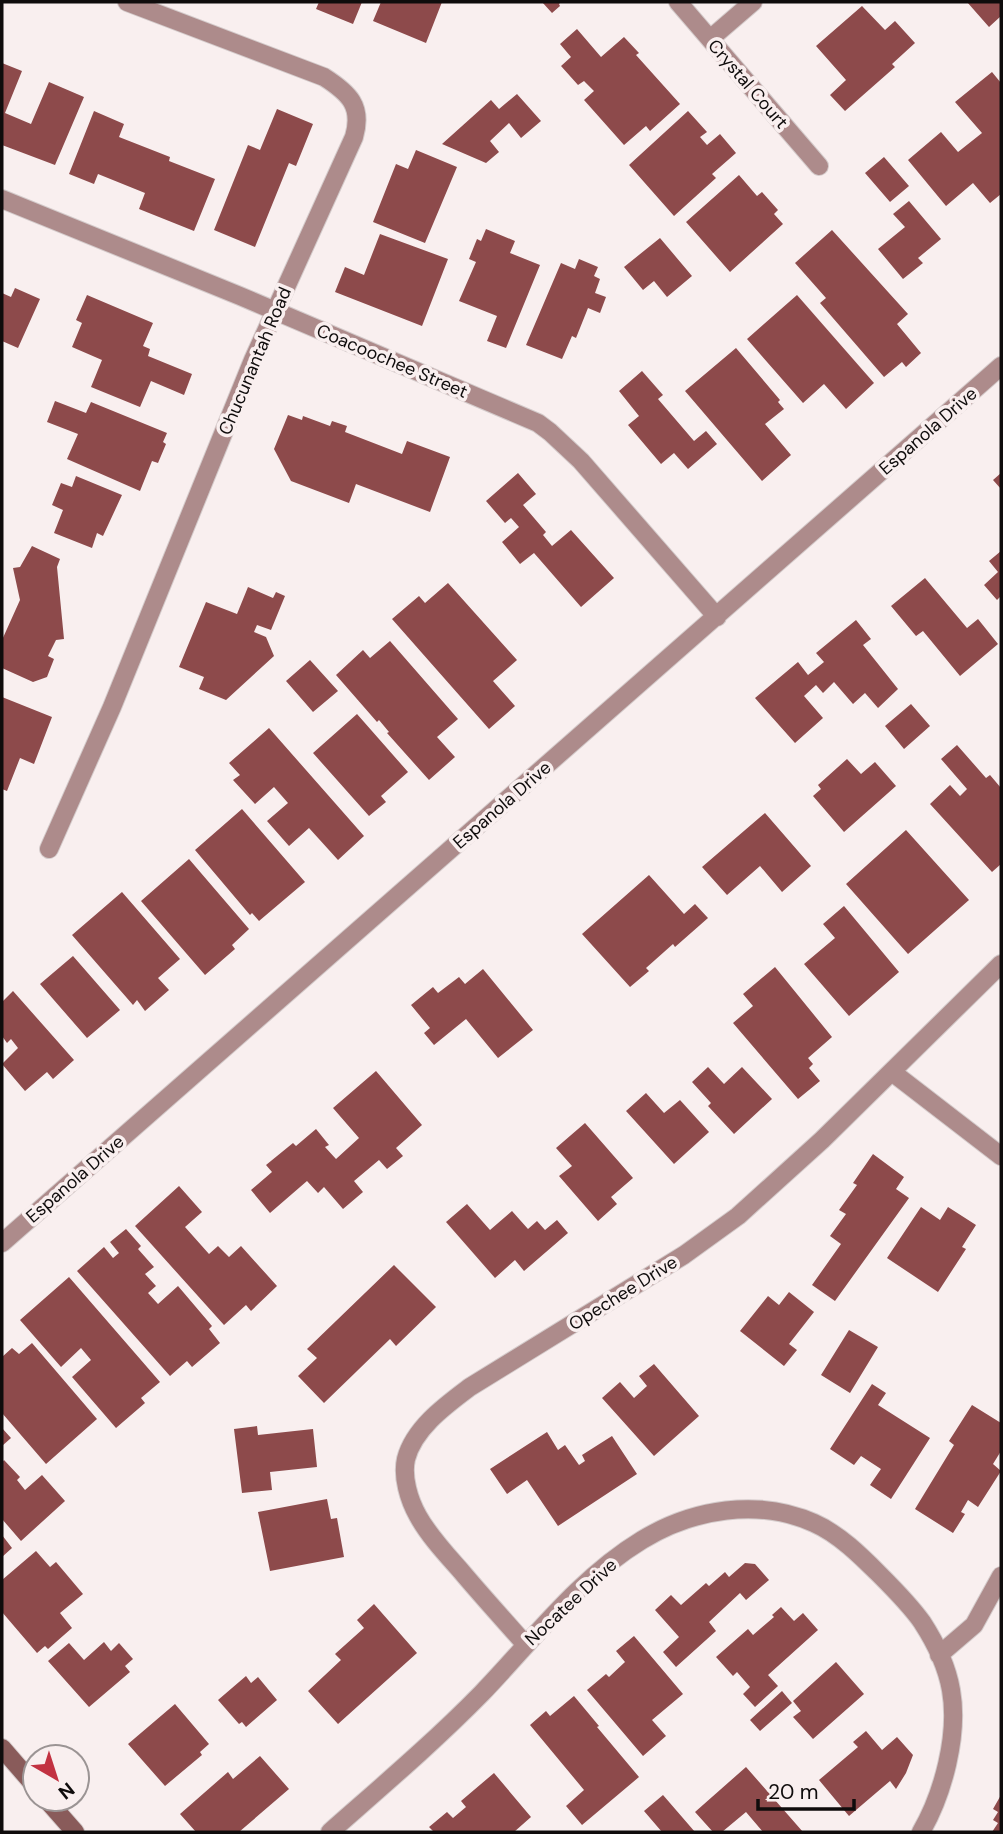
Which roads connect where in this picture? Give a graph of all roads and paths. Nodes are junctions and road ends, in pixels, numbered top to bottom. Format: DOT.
graph roads {
  1 [pos="127,2"];
  2 [pos="678,2"];
  3 [pos="753,2"];
  4 [pos="710,39"];
  5 [pos="819,166"];
  6 [pos="2,199"];
  7 [pos="276,311"];
  8 [pos="1001,366"];
  9 [pos="717,617"];
  10 [pos="49,849"];
  11 [pos="1001,964"];
  12 [pos="892,1072"];
  13 [pos="1001,1157"];
  14 [pos="2,1243"];
  15 [pos="1001,1576"];
  16 [pos="525,1644"];
  17 [pos="939,1655"];
  18 [pos="2,1748"];
  19 [pos="21,1770"];
  20 [pos="58,1813"];
  21 [pos="75,1832"];
  22 [pos="330,1832"];
  23 [pos="921,1832"];
  1 -- 7 [label="street, Chucunantah Road"];
  2 -- 4 [label="street, Crystal Court"];
  3 -- 4 [label="street"];
  4 -- 5 [label="street, Crystal Court"];
  6 -- 7 [label="street, Coacoochee Street"];
  7 -- 9 [label="street, Coacoochee Street"];
  7 -- 10 [label="street, Chucunantah Road"];
  8 -- 9 [label="street, Espanola Drive"];
  9 -- 14 [label="street, Espanola Drive"];
  11 -- 12 [label="street, Opechee Drive"];
  12 -- 13 [label="street"];
  12 -- 16 [label="street, Opechee Drive"];
  15 -- 17 [label="street"];
  16 -- 17 [label="street, Nocatee Drive"];
  16 -- 22 [label="street, Nocatee Drive"];
  17 -- 23 [label="street, Nocatee Drive"];
  18 -- 19 [label="main road"];
  20 -- 21 [label="main road"];
}
